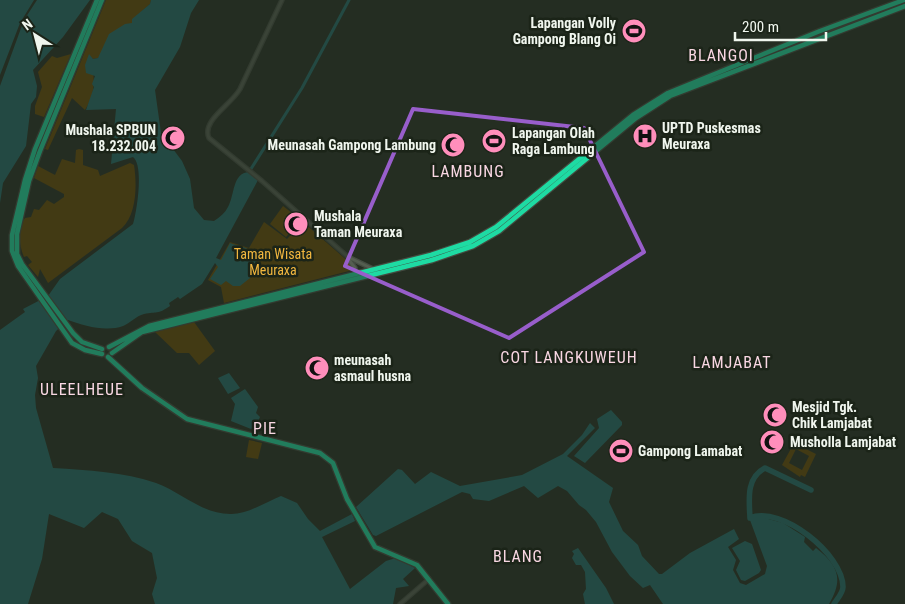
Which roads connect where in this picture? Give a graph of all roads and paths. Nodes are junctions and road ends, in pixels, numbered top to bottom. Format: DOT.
graph roads {
  1 [pos="97,0"];
  2 [pos="102,0"];
  3 [pos="282,0"];
  4 [pos="904,0"];
  5 [pos="905,6"];
  6 [pos="37,150"];
  7 [pos="348,257"];
  8 [pos="374,269"];
  9 [pos="354,274"];
  10 [pos="109,347"];
  11 [pos="102,352"];
  12 [pos="110,355"];
  13 [pos="429,579"];
  14 [pos="400,604"];
  15 [pos="448,604"];
  1 -- 6 [label="highway"];
  2 -- 6 [label="highway"];
  3 -- 7 [label="street"];
  4 -- 8 [label="highway"];
  5 -- 12 [label="highway"];
  6 -- 11 [label="highway"];
  6 -- 11 [label="highway"];
  7 -- 8 [label="street"];
  7 -- 9 [label="street"];
  8 -- 9 [label="highway"];
  9 -- 10 [label="highway"];
  10 -- 11 [label="highway"];
  10 -- 12 [label="highway"];
  11 -- 12 [label="highway"];
  12 -- 13 [label="highway"];
  13 -- 14 [label="street"];
  13 -- 15 [label="highway"];
}
